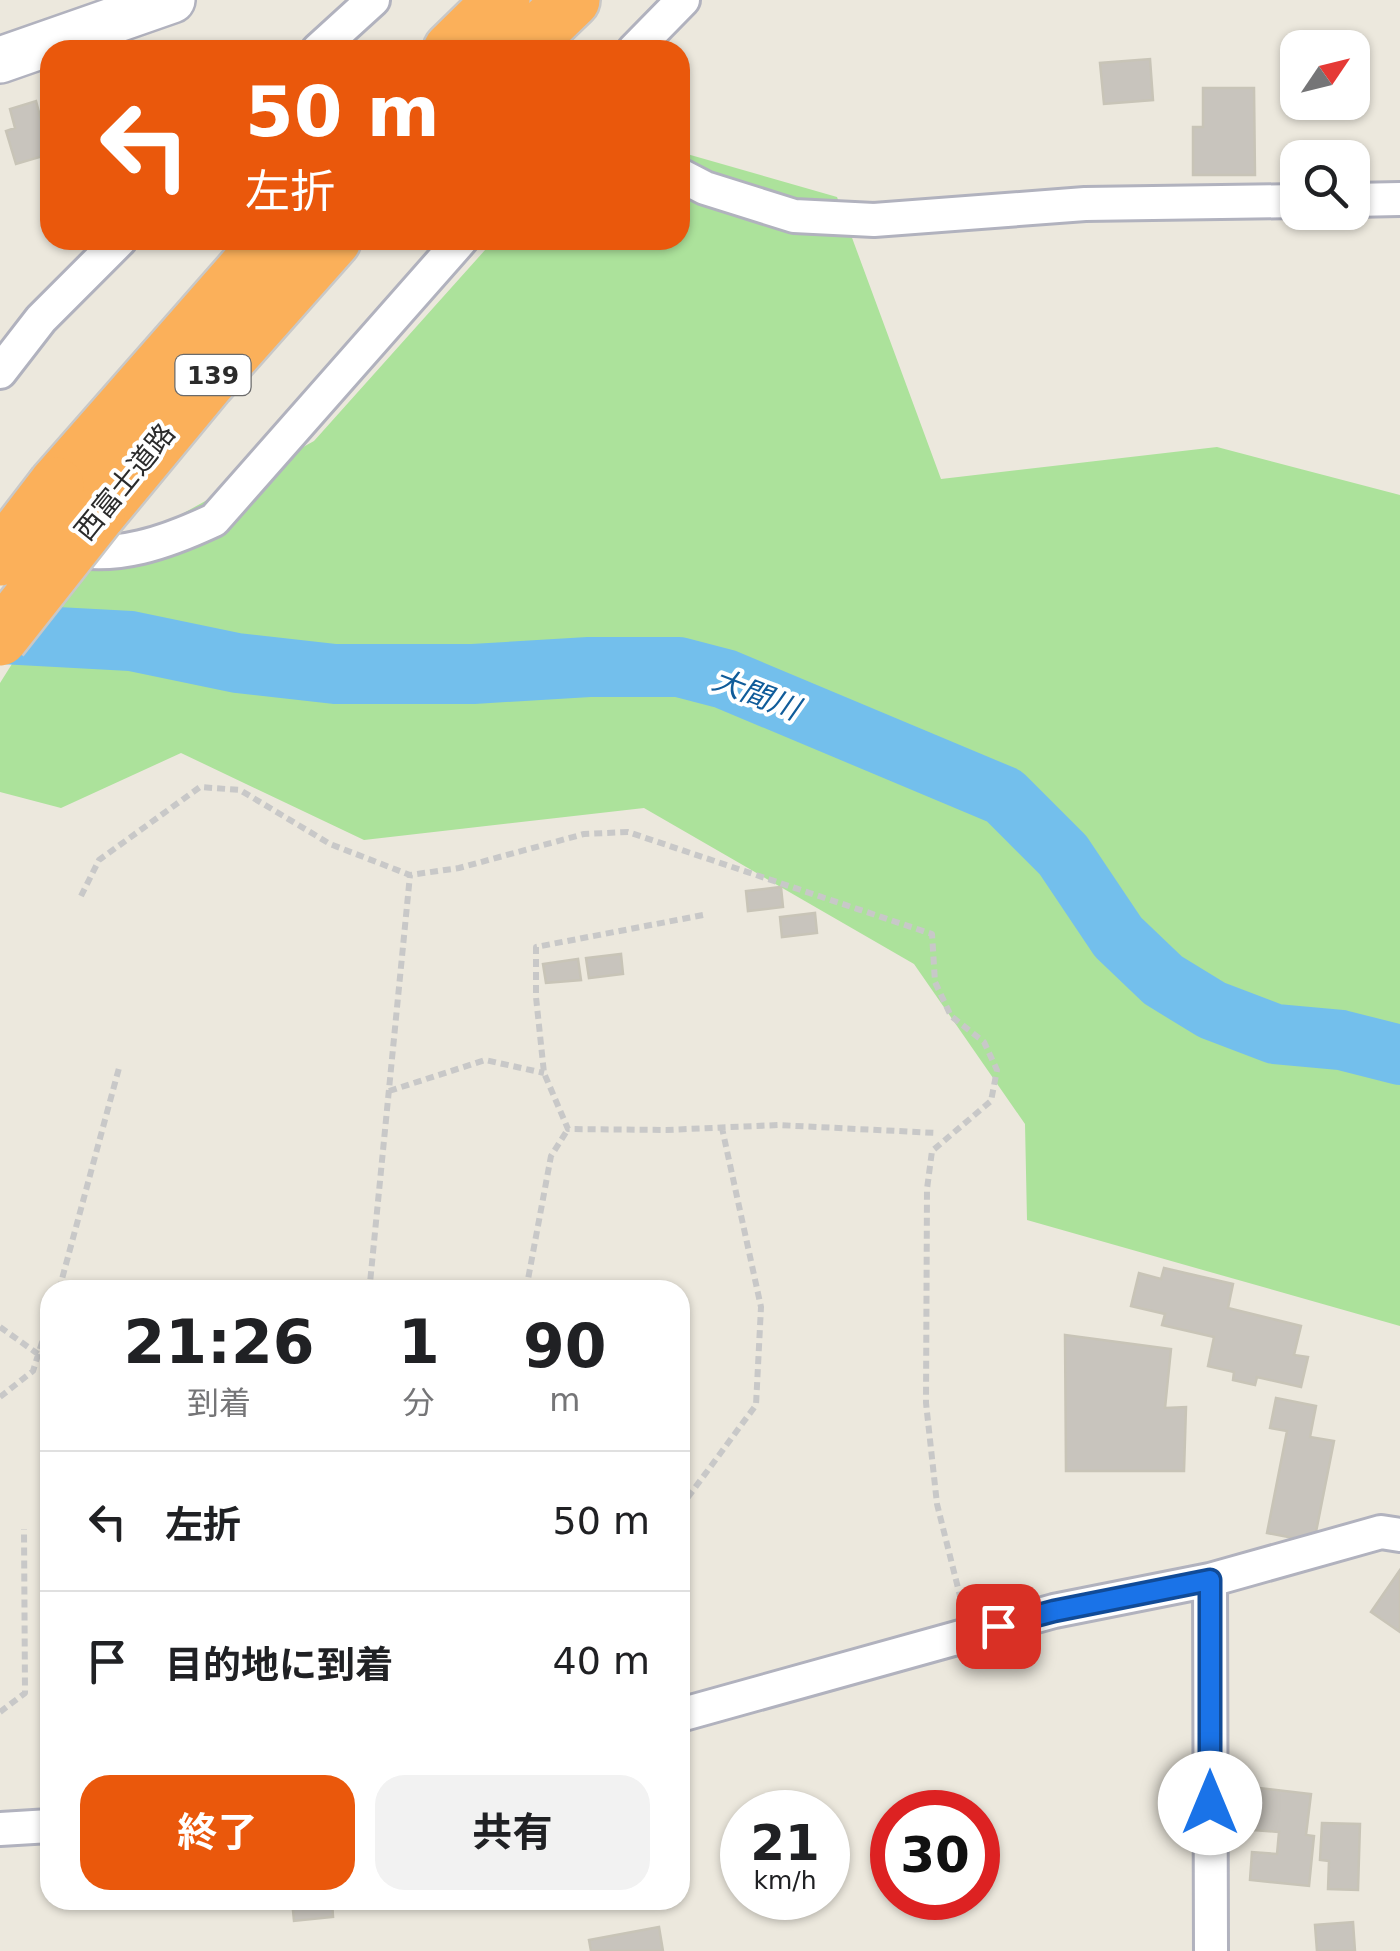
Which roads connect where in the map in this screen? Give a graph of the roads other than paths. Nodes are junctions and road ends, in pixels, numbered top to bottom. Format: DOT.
graph roads {
  1 [pos="172,0"];
  2 [pos="373,0"];
  3 [pos="502,0"];
  4 [pos="572,0"];
  5 [pos="684,0"];
  6 [pos="57,40"];
  7 [pos="329,40"];
  8 [pos="461,40"];
  9 [pos="530,40"];
  10 [pos="644,40"];
  11 [pos="40,46"];
  12 [pos="0,60"];
  13 [pos="690,180"];
  14 [pos="1400,199"];
  15 [pos="1370,200"];
  16 [pos="1280,201"];
  17 [pos="110,250"];
  18 [pos="264,250"];
  19 [pos="324,250"];
  20 [pos="451,250"];
  21 [pos="0,372"];
  22 [pos="77,500"];
  23 [pos="0,518"];
  24 [pos="0,558"];
  25 [pos="0,638"];
  26 [pos="1400,1534"];
  27 [pos="1210,1580"];
  28 [pos="690,1712"];
  29 [pos="40,1827"];
  30 [pos="0,1830"];
  31 [pos="1211,1951"];
  1 -- 6 [label="street"];
  2 -- 7 [label="street"];
  3 -- 8 [label="highway"];
  4 -- 9 [label="highway"];
  5 -- 10 [label="street"];
  11 -- 12 [label="street"];
  13 -- 16 [label="street"];
  14 -- 15 [label="street"];
  17 -- 21 [label="street"];
  18 -- 22 [label="highway, 西富士道路 / 139"];
  19 -- 22 [label="highway, 西富士道路 / 139"];
  20 -- 23 [label="street"];
  22 -- 24 [label="highway, 西富士道路 / 139, bridge"];
  22 -- 25 [label="highway, 西富士道路 / 139, bridge"];
  26 -- 27 [label="street"];
  27 -- 28 [label="street"];
  27 -- 31 [label="street"];
  29 -- 30 [label="street"];
}
